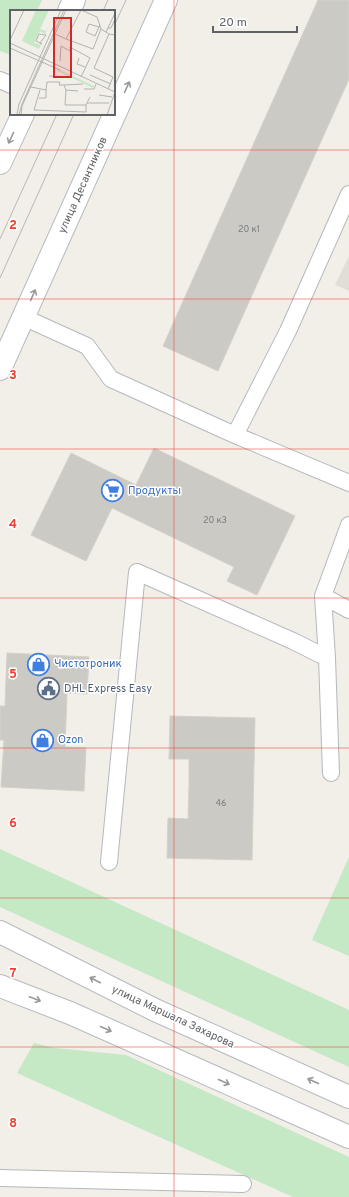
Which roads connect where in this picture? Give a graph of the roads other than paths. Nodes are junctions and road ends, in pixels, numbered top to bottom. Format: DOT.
graph roads {
  1 [pos="74,0"];
  2 [pos="166,0"];
  3 [pos="69,10"];
  4 [pos="0,80"];
  5 [pos="10,85"];
  6 [pos="115,113"];
  7 [pos="23,115"];
  8 [pos="114,115"];
  9 [pos="0,163"];
  10 [pos="349,194"];
  11 [pos="23,317"];
  12 [pos="0,369"];
  13 [pos="235,435"];
  14 [pos="349,483"];
  15 [pos="349,524"];
  16 [pos="322,596"];
  17 [pos="349,610"];
  18 [pos="327,658"];
  19 [pos="331,773"];
  20 [pos="109,862"];
  21 [pos="0,932"];
  22 [pos="0,986"];
  23 [pos="349,1098"];
  24 [pos="349,1138"];
  25 [pos="0,1178"];
  26 [pos="243,1184"];
  1 -- 3 [label="street"];
  6 -- 2 [label="street, улица Десантников, one-way"];
  4 -- 5 [label="lane"];
  7 -- 9 [label="street, one-way"];
  11 -- 8 [label="street, улица Десантников, one-way"];
  10 -- 13 [label="lane"];
  11 -- 12 [label="street, улица Десантников"];
  11 -- 13 [label="lane"];
  13 -- 14 [label="lane"];
  15 -- 16 [label="lane"];
  16 -- 17 [label="lane"];
  16 -- 18 [label="lane"];
  18 -- 19 [label="lane"];
  18 -- 20 [label="lane"];
  23 -- 21 [label="street, улица Маршала Захарова, one-way"];
  22 -- 24 [label="street, one-way"];
  25 -- 26 [label="lane"];
}
